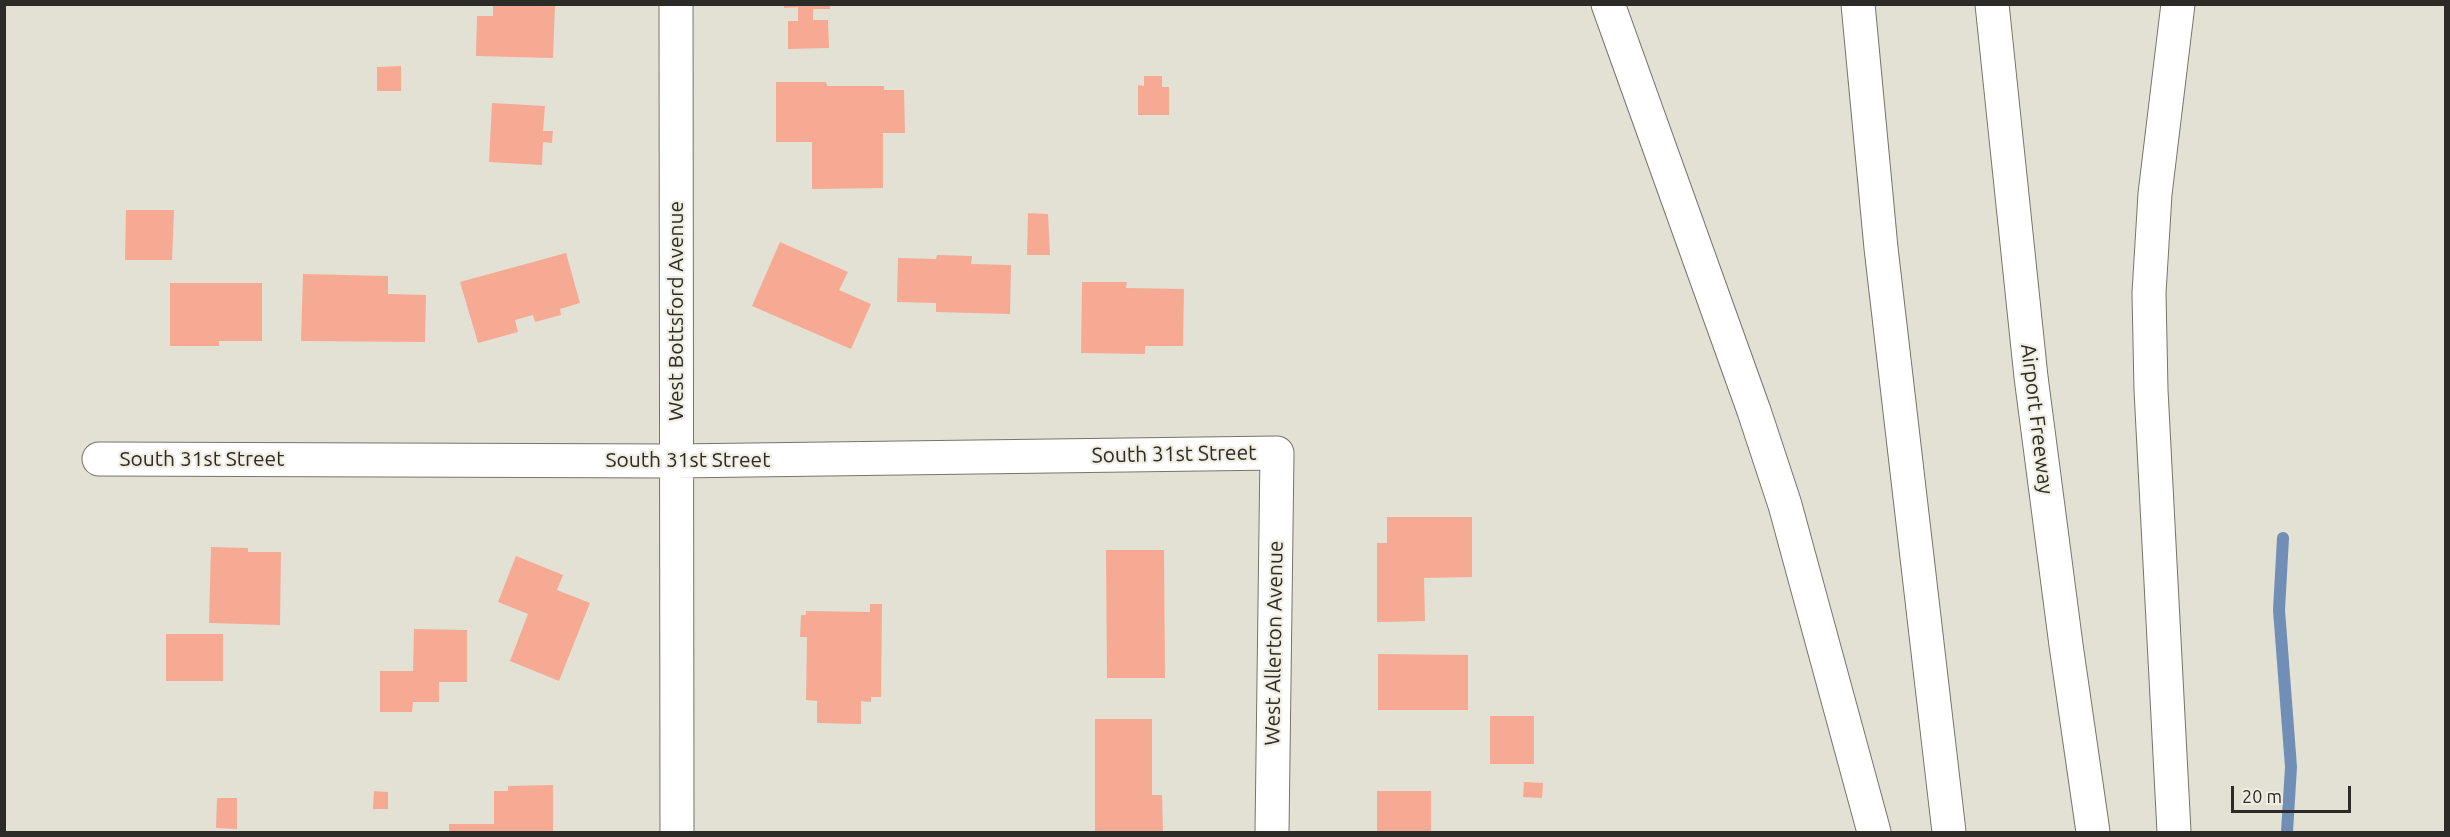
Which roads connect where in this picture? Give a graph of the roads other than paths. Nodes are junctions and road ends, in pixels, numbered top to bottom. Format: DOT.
graph roads {
  1 [pos="676,4"];
  2 [pos="1608,4"];
  3 [pos="1858,4"];
  4 [pos="1992,4"];
  5 [pos="2178,4"];
  6 [pos="1277,453"];
  7 [pos="99,459"];
  8 [pos="676,461"];
  9 [pos="677,832"];
  10 [pos="1272,832"];
  11 [pos="1874,832"];
  12 [pos="1949,832"];
  13 [pos="2093,832"];
  14 [pos="2174,832"];
  1 -- 8 [label="main road, West Bottsford Avenue"];
  2 -- 11 [label="main road"];
  3 -- 12 [label="main road"];
  4 -- 13 [label="main road, Airport Freeway"];
  5 -- 14 [label="main road"];
  6 -- 8 [label="main road, South 31st Street"];
  6 -- 10 [label="main road, West Allerton Avenue"];
  7 -- 8 [label="main road, South 31st Street"];
  8 -- 9 [label="main road, West Bottsford Avenue"];
}
